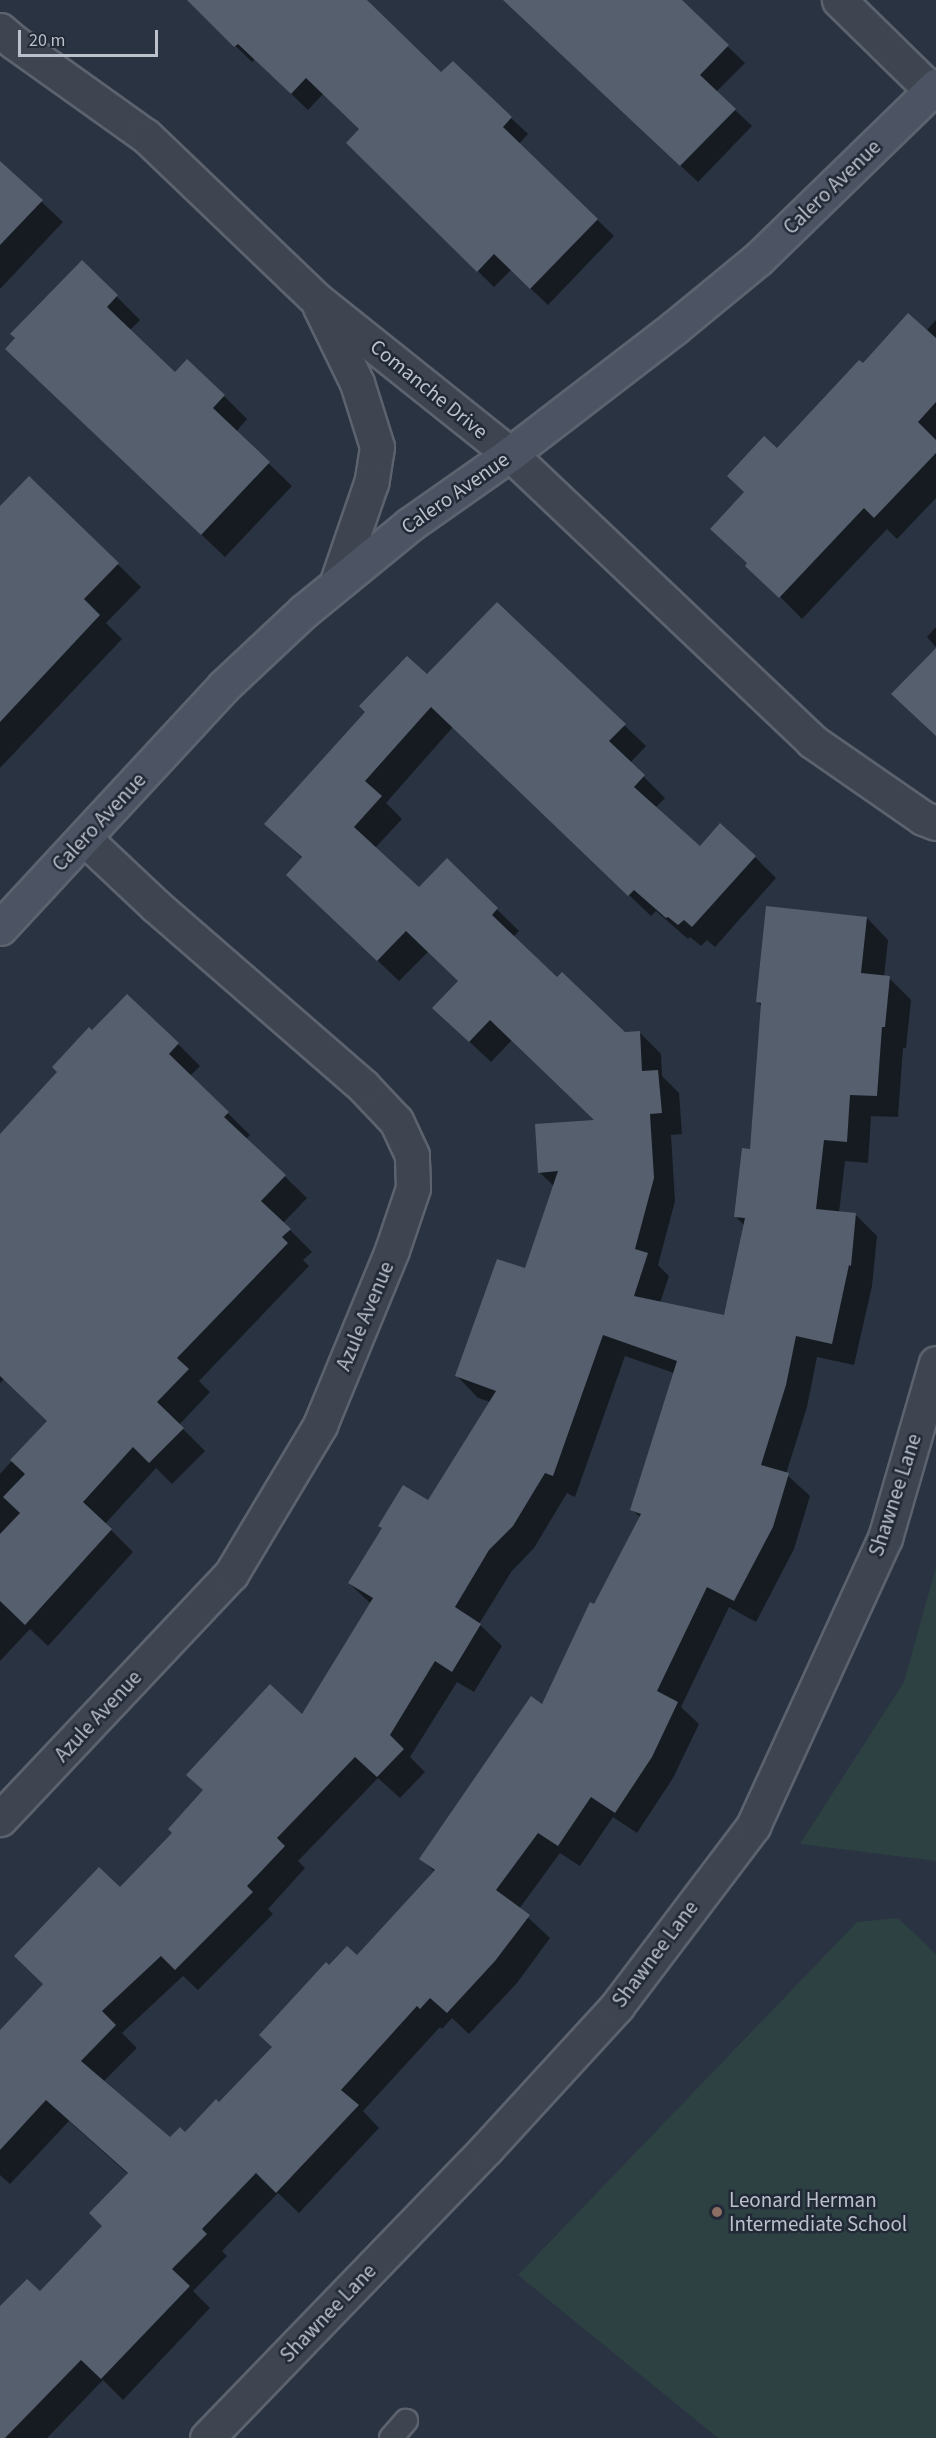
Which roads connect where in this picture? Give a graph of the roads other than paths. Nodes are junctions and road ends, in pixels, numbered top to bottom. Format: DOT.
graph roads {
  1 [pos="839,0"];
  2 [pos="0,30"];
  3 [pos="934,88"];
  4 [pos="317,300"];
  5 [pos="510,454"];
  6 [pos="337,582"];
  7 [pos="936,823"];
  8 [pos="85,840"];
  9 [pos="0,928"];
  10 [pos="936,1363"];
  11 [pos="0,1819"];
  12 [pos="406,2421"];
  13 [pos="207,2438"];
  14 [pos="391,2438"];
  1 -- 3 [label="street"];
  2 -- 4 [label="street, Comanche Drive"];
  3 -- 5 [label="street, Calero Avenue"];
  4 -- 5 [label="street, Comanche Drive"];
  4 -- 6 [label="street"];
  5 -- 6 [label="street, Calero Avenue"];
  5 -- 7 [label="street, Comanche Drive"];
  6 -- 8 [label="street, Calero Avenue"];
  8 -- 9 [label="street, Calero Avenue"];
  8 -- 11 [label="street, Azule Avenue"];
  10 -- 13 [label="street, Shawnee Lane"];
  12 -- 14 [label="lane"];
}
